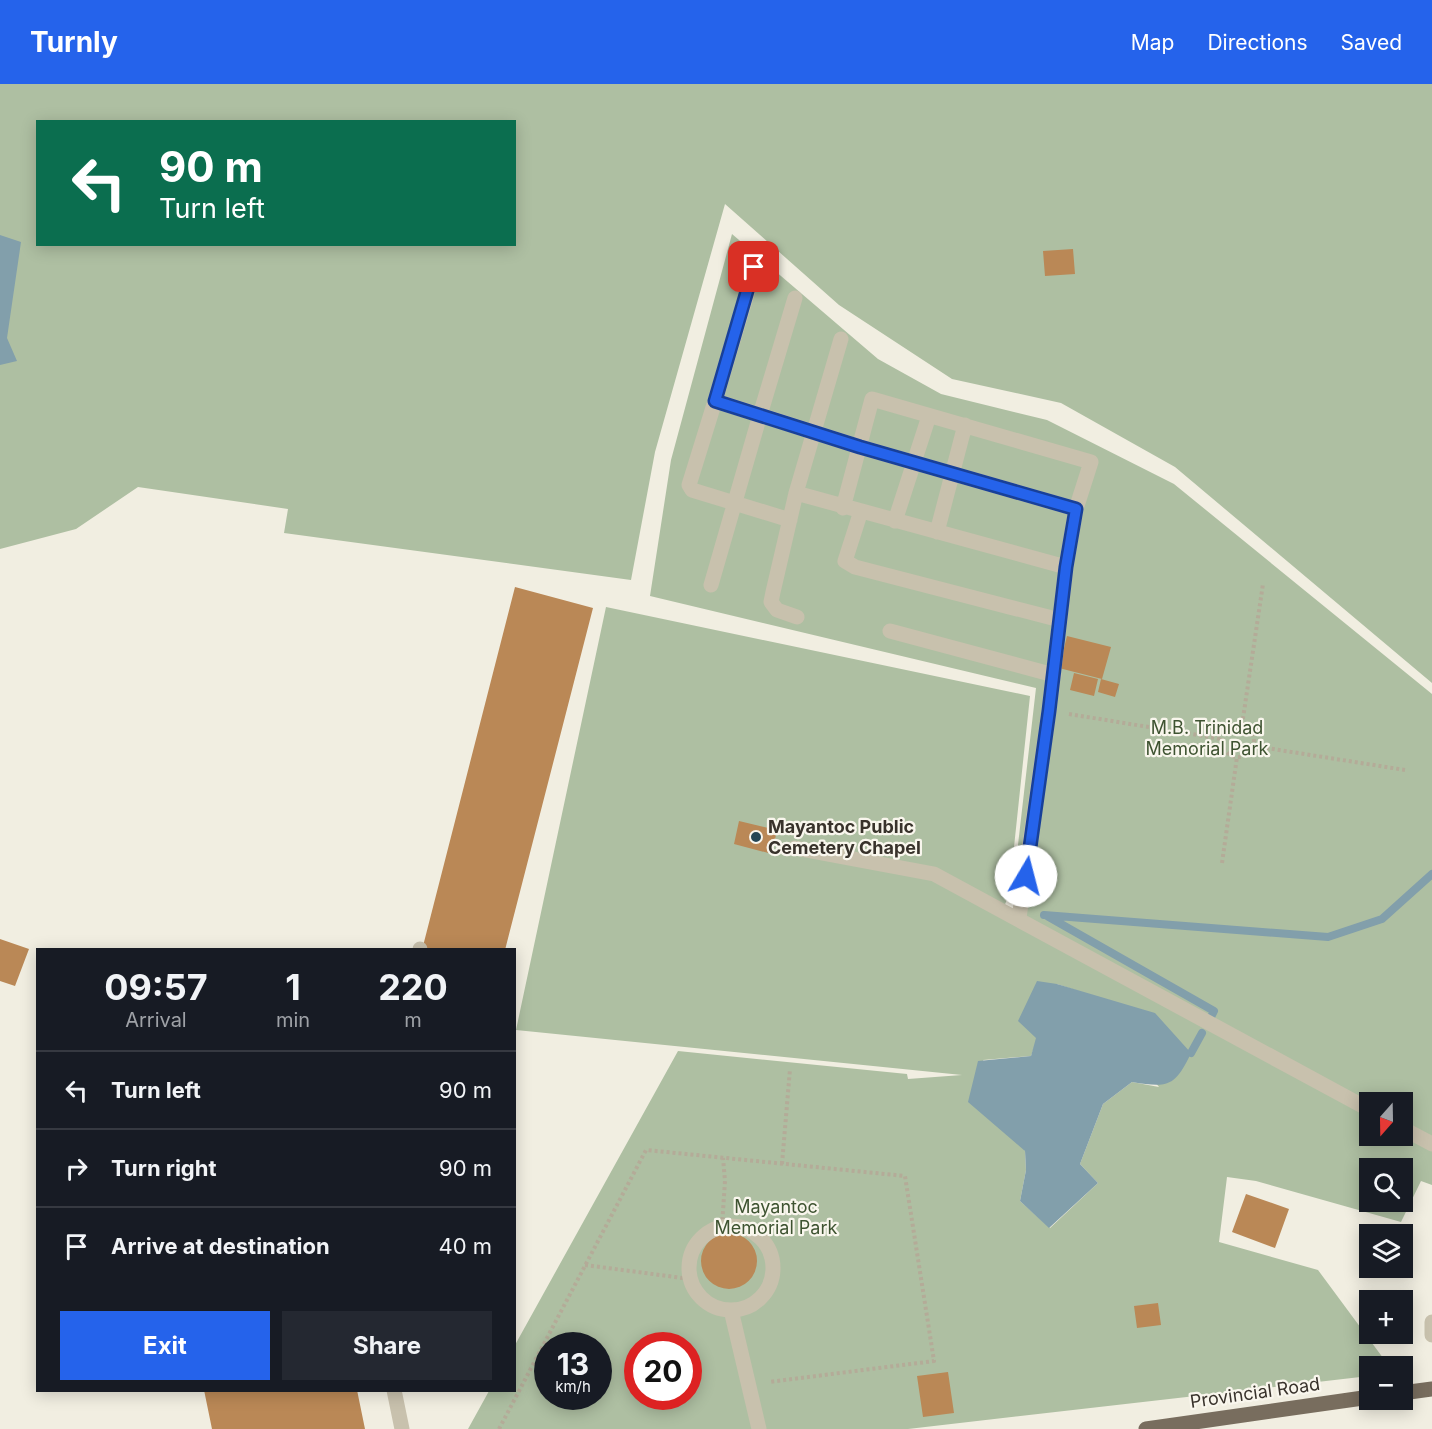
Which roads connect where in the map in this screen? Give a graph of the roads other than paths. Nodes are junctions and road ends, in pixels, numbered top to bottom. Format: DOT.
graph roads {
  1 [pos="754,267"];
  2 [pos="795,298"];
  3 [pos="841,339"];
  4 [pos="715,401"];
  5 [pos="760,415"];
  6 [pos="928,416"];
  7 [pos="965,425"];
  8 [pos="815,432"];
  9 [pos="860,447"];
  10 [pos="914,462"];
  11 [pos="951,473"];
  12 [pos="796,492"];
  13 [pos="735,502"];
  14 [pos="843,508"];
  15 [pos="1076,509"];
  16 [pos="861,511"];
  17 [pos="790,520"];
  18 [pos="895,521"];
  19 [pos="937,532"];
  20 [pos="1066,567"];
  21 [pos="711,585"];
  22 [pos="797,617"];
  23 [pos="1060,620"];
  24 [pos="890,631"];
  25 [pos="1054,675"];
  26 [pos="795,848"];
  27 [pos="1019,918"];
  28 [pos="1359,1104"];
  29 [pos="1413,1134"];
  30 [pos="1432,1144"];
  31 [pos="731,1310"];
  32 [pos="1432,1322"];
  33 [pos="1432,1335"];
  34 [pos="1432,1389"];
  35 [pos="394,1392"];
  36 [pos="1413,1392"];
  37 [pos="1359,1399"];
  38 [pos="402,1429"];
  39 [pos="759,1429"];
  40 [pos="1146,1429"];
  1 -- 4 [label="lane"];
  2 -- 5 [label="lane"];
  3 -- 8 [label="lane"];
  4 -- 5 [label="lane"];
  4 -- 13 [label="lane"];
  5 -- 8 [label="lane"];
  5 -- 13 [label="lane"];
  6 -- 7 [label="lane"];
  6 -- 9 [label="lane"];
  6 -- 10 [label="lane"];
  7 -- 11 [label="lane"];
  7 -- 15 [label="lane"];
  8 -- 9 [label="lane"];
  8 -- 12 [label="lane"];
  9 -- 10 [label="lane"];
  9 -- 14 [label="lane"];
  10 -- 11 [label="lane"];
  10 -- 18 [label="lane"];
  11 -- 15 [label="lane"];
  11 -- 19 [label="lane"];
  12 -- 14 [label="lane"];
  12 -- 17 [label="lane"];
  13 -- 17 [label="lane"];
  13 -- 21 [label="lane"];
  14 -- 16 [label="lane"];
  15 -- 20 [label="lane"];
  16 -- 18 [label="lane"];
  16 -- 23 [label="lane"];
  17 -- 22 [label="lane"];
  18 -- 19 [label="lane"];
  19 -- 20 [label="lane"];
  20 -- 23 [label="lane"];
  23 -- 25 [label="lane"];
  24 -- 25 [label="lane"];
  25 -- 27 [label="lane"];
  26 -- 27 [label="lane"];
  27 -- 28 [label="lane"];
  29 -- 30 [label="lane"];
  31 -- 31 [label="lane"];
  31 -- 39 [label="lane"];
  32 -- 33 [label="lane"];
  34 -- 36 [label="main road"];
  35 -- 38 [label="lane"];
  37 -- 40 [label="main road, Provincial Road"];
}
